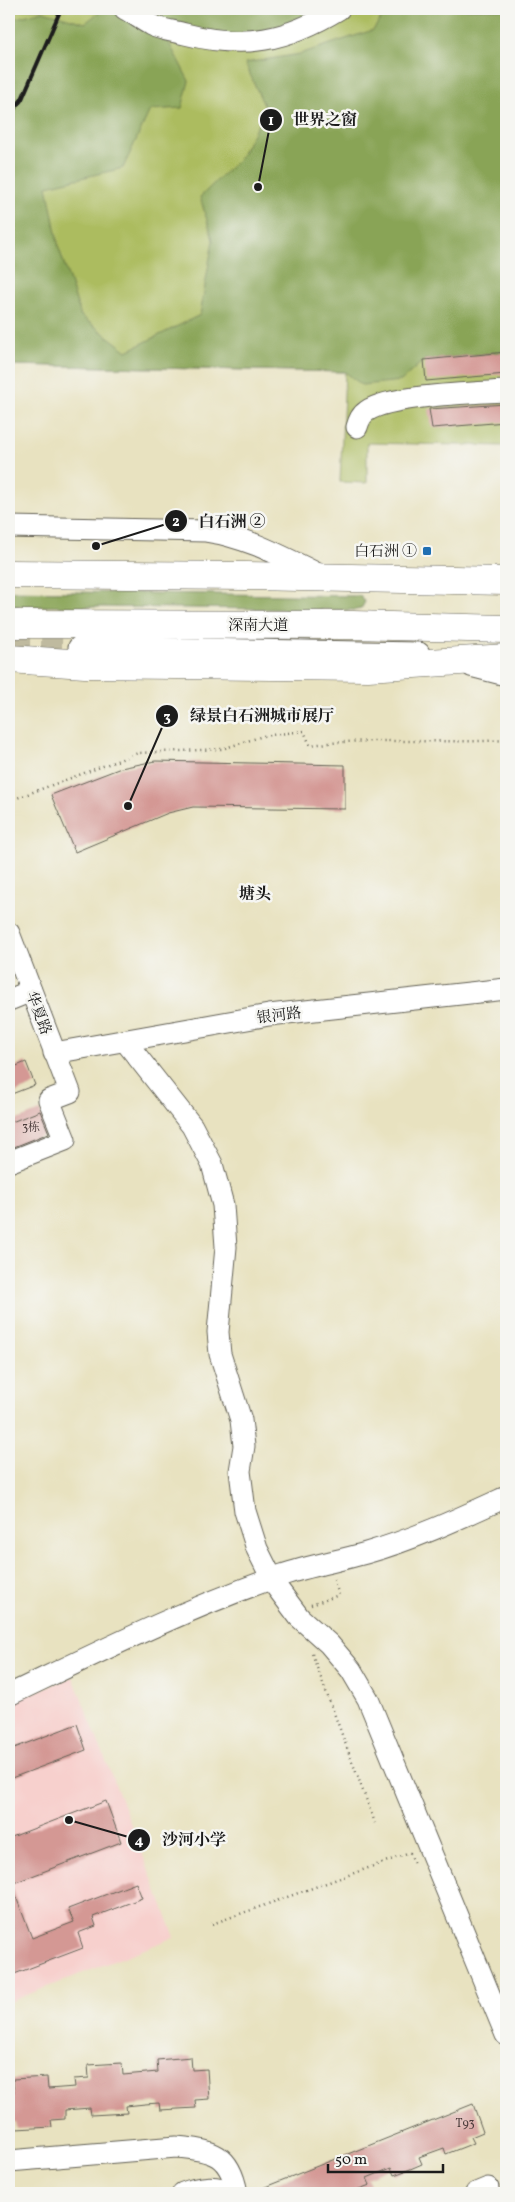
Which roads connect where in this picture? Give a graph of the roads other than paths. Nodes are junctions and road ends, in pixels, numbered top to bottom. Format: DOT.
graph roads {
  1 [pos="125,9"];
  2 [pos="339,9"];
  3 [pos="506,390"];
  4 [pos="357,427"];
  5 [pos="9,527"];
  6 [pos="9,574"];
  7 [pos="325,578"];
  8 [pos="506,581"];
  9 [pos="9,624"];
  10 [pos="506,629"];
  11 [pos="80,647"];
  12 [pos="506,657"];
  13 [pos="9,659"];
  14 [pos="444,662"];
  15 [pos="506,675"];
  16 [pos="9,933"];
  17 [pos="506,989"];
  18 [pos="31,991"];
  19 [pos="9,1000"];
  20 [pos="125,1041"];
  21 [pos="54,1053"];
  22 [pos="9,1162"];
  23 [pos="506,1497"];
  24 [pos="272,1579"];
  25 [pos="9,1696"];
  26 [pos="506,2035"];
  27 [pos="9,2161"];
  28 [pos="183,2193"];
  29 [pos="231,2193"];
  30 [pos="237,2193"];
  1 -- 2 [label="street"];
  3 -- 4 [label="street"];
  5 -- 7 [label="street"];
  6 -- 7 [label="main road"];
  7 -- 8 [label="main road"];
  9 -- 10 [label="main road, 深南大道"];
  11 -- 12 [label="street"];
  12 -- 14 [label="main road"];
  13 -- 14 [label="main road"];
  14 -- 15 [label="street"];
  16 -- 18 [label="street, 华夏路"];
  17 -- 20 [label="street, 银河路"];
  18 -- 19 [label="street"];
  18 -- 21 [label="street, 华夏路"];
  20 -- 21 [label="street, 银河路"];
  20 -- 24 [label="street"];
  21 -- 22 [label="street, 华夏路"];
  23 -- 24 [label="street"];
  24 -- 25 [label="street"];
  24 -- 26 [label="street"];
  27 -- 30 [label="street"];
  28 -- 29 [label="street"];
}
